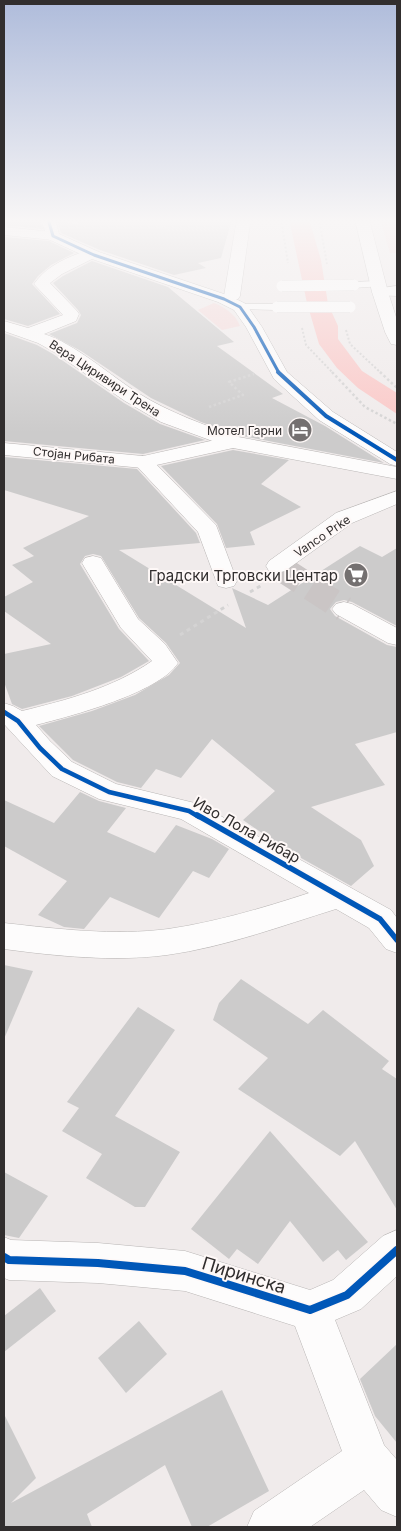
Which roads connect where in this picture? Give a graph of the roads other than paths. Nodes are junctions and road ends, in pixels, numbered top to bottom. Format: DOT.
graph roads {
  1 [pos="48,290"];
  2 [pos="201,290"];
  3 [pos="204,290"];
  4 [pos="237,290"];
  5 [pos="380,290"];
  6 [pos="236,302"];
  7 [pos="350,308"];
  8 [pos="4,326"];
  9 [pos="28,334"];
  10 [pos="397,340"];
  11 [pos="233,442"];
  12 [pos="374,446"];
  13 [pos="4,449"];
  14 [pos="397,450"];
  15 [pos="143,462"];
  16 [pos="348,462"];
  17 [pos="393,466"];
  18 [pos="397,497"];
  19 [pos="93,563"];
  20 [pos="277,566"];
  21 [pos="226,581"];
  22 [pos="344,609"];
  23 [pos="397,638"];
  24 [pos="11,717"];
  25 [pos="340,896"];
  26 [pos="391,921"];
  27 [pos="4,936"];
  28 [pos="397,1250"];
  29 [pos="4,1257"];
  30 [pos="310,1310"];
  31 [pos="368,1460"];
  32 [pos="397,1494"];
  33 [pos="270,1527"];
  1 -- 9 [label="street"];
  2 -- 6 [label="street"];
  3 -- 6 [label="street"];
  4 -- 6 [label="street"];
  5 -- 10 [label="street"];
  6 -- 7 [label="lane, bridge"];
  6 -- 12 [label="street"];
  6 -- 14 [label="street"];
  8 -- 9 [label="street, Вера Циривири Трена"];
  9 -- 11 [label="street, Вера Циривири Трена"];
  11 -- 15 [label="street, Стојан Рибата"];
  11 -- 16 [label="street"];
  12 -- 16 [label="street"];
  12 -- 17 [label="street"];
  13 -- 15 [label="street, Стојан Рибата"];
  15 -- 21 [label="street"];
  16 -- 17 [label="street"];
  18 -- 20 [label="street, Vanco Prke"];
  19 -- 24 [label="street"];
  22 -- 23 [label="street"];
  24 -- 25 [label="street, Иво Лола Рибар"];
  25 -- 26 [label="street, Иво Лола Рибар"];
  25 -- 27 [label="street"];
  28 -- 30 [label="street"];
  29 -- 30 [label="street, Пиринска"];
  30 -- 31 [label="street"];
  31 -- 32 [label="street"];
  31 -- 33 [label="street"];
}
